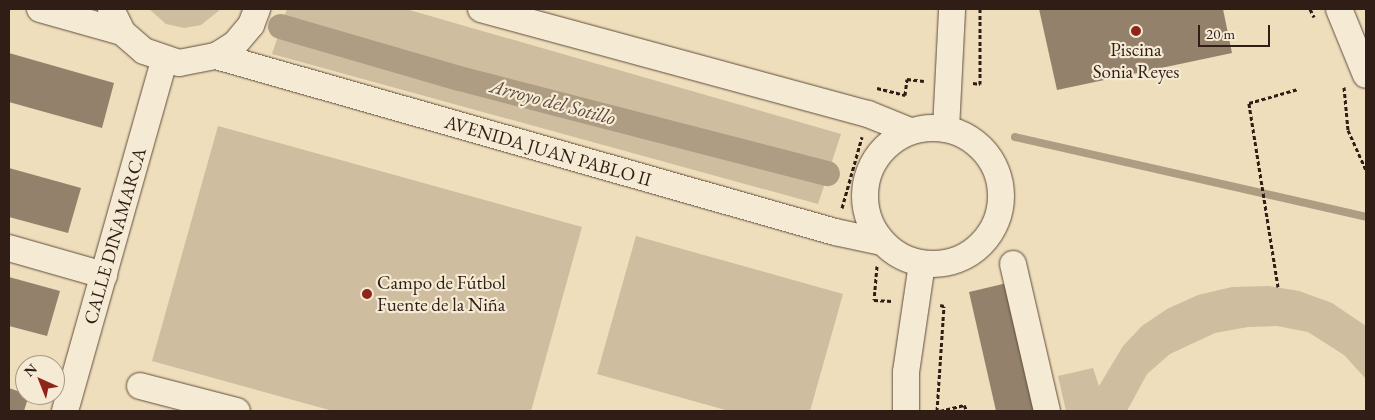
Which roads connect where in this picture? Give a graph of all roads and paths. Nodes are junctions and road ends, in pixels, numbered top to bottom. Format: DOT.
graph roads {
  1 [pos="40,9"];
  2 [pos="257,9"];
  3 [pos="268,9"];
  4 [pos="481,9"];
  5 [pos="952,9"];
  6 [pos="980,9"];
  7 [pos="1310,9"];
  8 [pos="1339,9"];
  9 [pos="86,15"];
  10 [pos="117,20"];
  11 [pos="1318,27"];
  12 [pos="216,56"];
  13 [pos="164,60"];
  14 [pos="253,68"];
  15 [pos="1355,78"];
  16 [pos="950,82"];
  17 [pos="1298,89"];
  18 [pos="868,114"];
  19 [pos="946,129"];
  20 [pos="910,132"];
  21 [pos="1366,170"];
  22 [pos="835,232"];
  23 [pos="9,248"];
  24 [pos="880,250"];
  25 [pos="922,264"];
  26 [pos="1012,264"];
  27 [pos="104,275"];
  28 [pos="1278,287"];
  29 [pos="916,303"];
  30 [pos="140,386"];
  31 [pos="65,411"];
  32 [pos="237,411"];
  33 [pos="906,411"];
  34 [pos="938,411"];
  35 [pos="967,411"];
  36 [pos="1047,411"];
  1 -- 9 [label="street"];
  2 -- 12 [label="street"];
  3 -- 14 [label="street"];
  4 -- 18 [label="street"];
  5 -- 16 [label="street"];
  6 -- 16 [label="path"];
  7 -- 11 [label="path"];
  8 -- 15 [label="street"];
  9 -- 10 [label="street"];
  10 -- 13 [label="street"];
  12 -- 13 [label="street"];
  12 -- 14 [label="street, AVENIDA JUAN PABLO II"];
  13 -- 27 [label="street, CALLE DINAMARCA"];
  14 -- 22 [label="street, AVENIDA JUAN PABLO II"];
  15 -- 21 [label="path"];
  16 -- 18 [label="path"];
  16 -- 19 [label="street"];
  17 -- 28 [label="path"];
  18 -- 20 [label="street"];
  18 -- 22 [label="path"];
  19 -- 20 [label="street"];
  19 -- 25 [label="street"];
  20 -- 24 [label="street"];
  22 -- 24 [label="street, AVENIDA JUAN PABLO II"];
  23 -- 27 [label="street"];
  24 -- 25 [label="street"];
  24 -- 29 [label="path"];
  25 -- 29 [label="street"];
  26 -- 36 [label="street"];
  27 -- 31 [label="street, CALLE DINAMARCA"];
  29 -- 33 [label="street"];
  29 -- 34 [label="path"];
  30 -- 32 [label="street"];
  34 -- 35 [label="path"];
}
